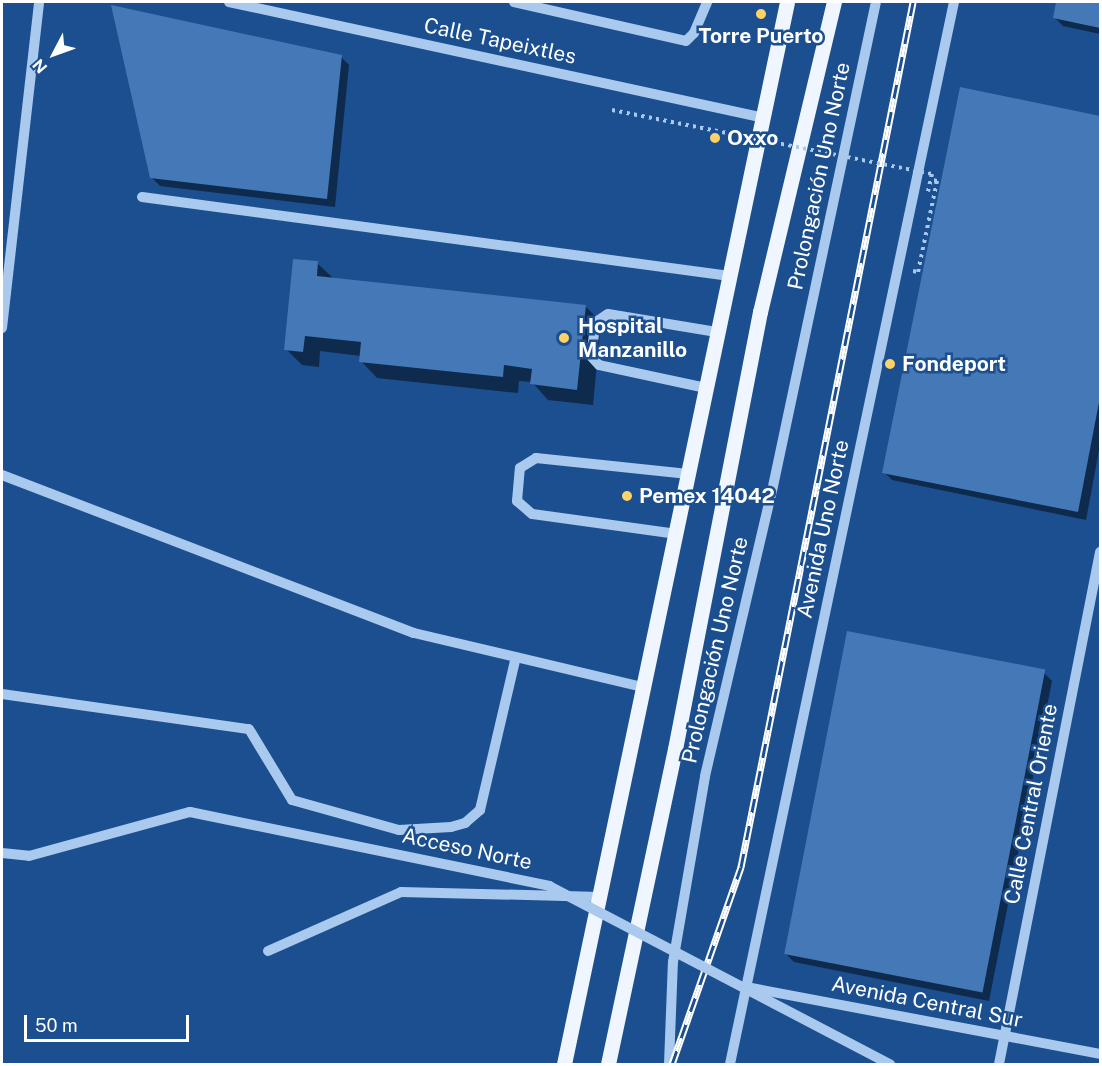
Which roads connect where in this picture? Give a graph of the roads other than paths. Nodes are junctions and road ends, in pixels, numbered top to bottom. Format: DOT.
graph roads {
  1 [pos="39,2"];
  2 [pos="229,2"];
  3 [pos="514,2"];
  4 [pos="707,2"];
  5 [pos="786,2"];
  6 [pos="834,2"];
  7 [pos="876,2"];
  8 [pos="954,2"];
  9 [pos="764,118"];
  10 [pos="142,196"];
  11 [pos="730,276"];
  12 [pos="2,328"];
  13 [pos="717,332"];
  14 [pos="706,388"];
  15 [pos="688,474"];
  16 [pos="2,475"];
  17 [pos="677,534"];
  18 [pos="1101,552"];
  19 [pos="516,657"];
  20 [pos="646,688"];
  21 [pos="2,694"];
  22 [pos="2,853"];
  23 [pos="601,897"];
  24 [pos="268,951"];
  25 [pos="746,987"];
  26 [pos="1005,1036"];
  27 [pos="1101,1054"];
  28 [pos="564,1065"];
  29 [pos="608,1065"];
  30 [pos="669,1065"];
  31 [pos="730,1065"];
  32 [pos="890,1065"];
  33 [pos="999,1065"];
  1 -- 12 [label="street"];
  2 -- 9 [label="street, Calle Tapeixtles"];
  3 -- 4 [label="street"];
  5 -- 9 [label="main road"];
  6 -- 29 [label="main road"];
  7 -- 30 [label="street, Prolongación Uno Norte"];
  8 -- 25 [label="street, Avenida Uno Norte"];
  9 -- 11 [label="main road"];
  10 -- 11 [label="street"];
  11 -- 13 [label="main road"];
  13 -- 14 [label="main road"];
  13 -- 14 [label="street"];
  14 -- 15 [label="main road"];
  15 -- 17 [label="main road"];
  15 -- 17 [label="street"];
  16 -- 19 [label="street"];
  17 -- 20 [label="main road"];
  18 -- 26 [label="street, Calle Central Oriente"];
  19 -- 20 [label="street"];
  19 -- 21 [label="street"];
  20 -- 23 [label="main road"];
  22 -- 32 [label="street, Acceso Norte, bridge"];
  23 -- 24 [label="street"];
  23 -- 28 [label="main road"];
  25 -- 26 [label="street, Avenida Central Sur"];
  25 -- 31 [label="street, Avenida Uno Norte"];
  26 -- 27 [label="street, Avenida Central Sur"];
  26 -- 33 [label="street, Calle Central Oriente"];
}
